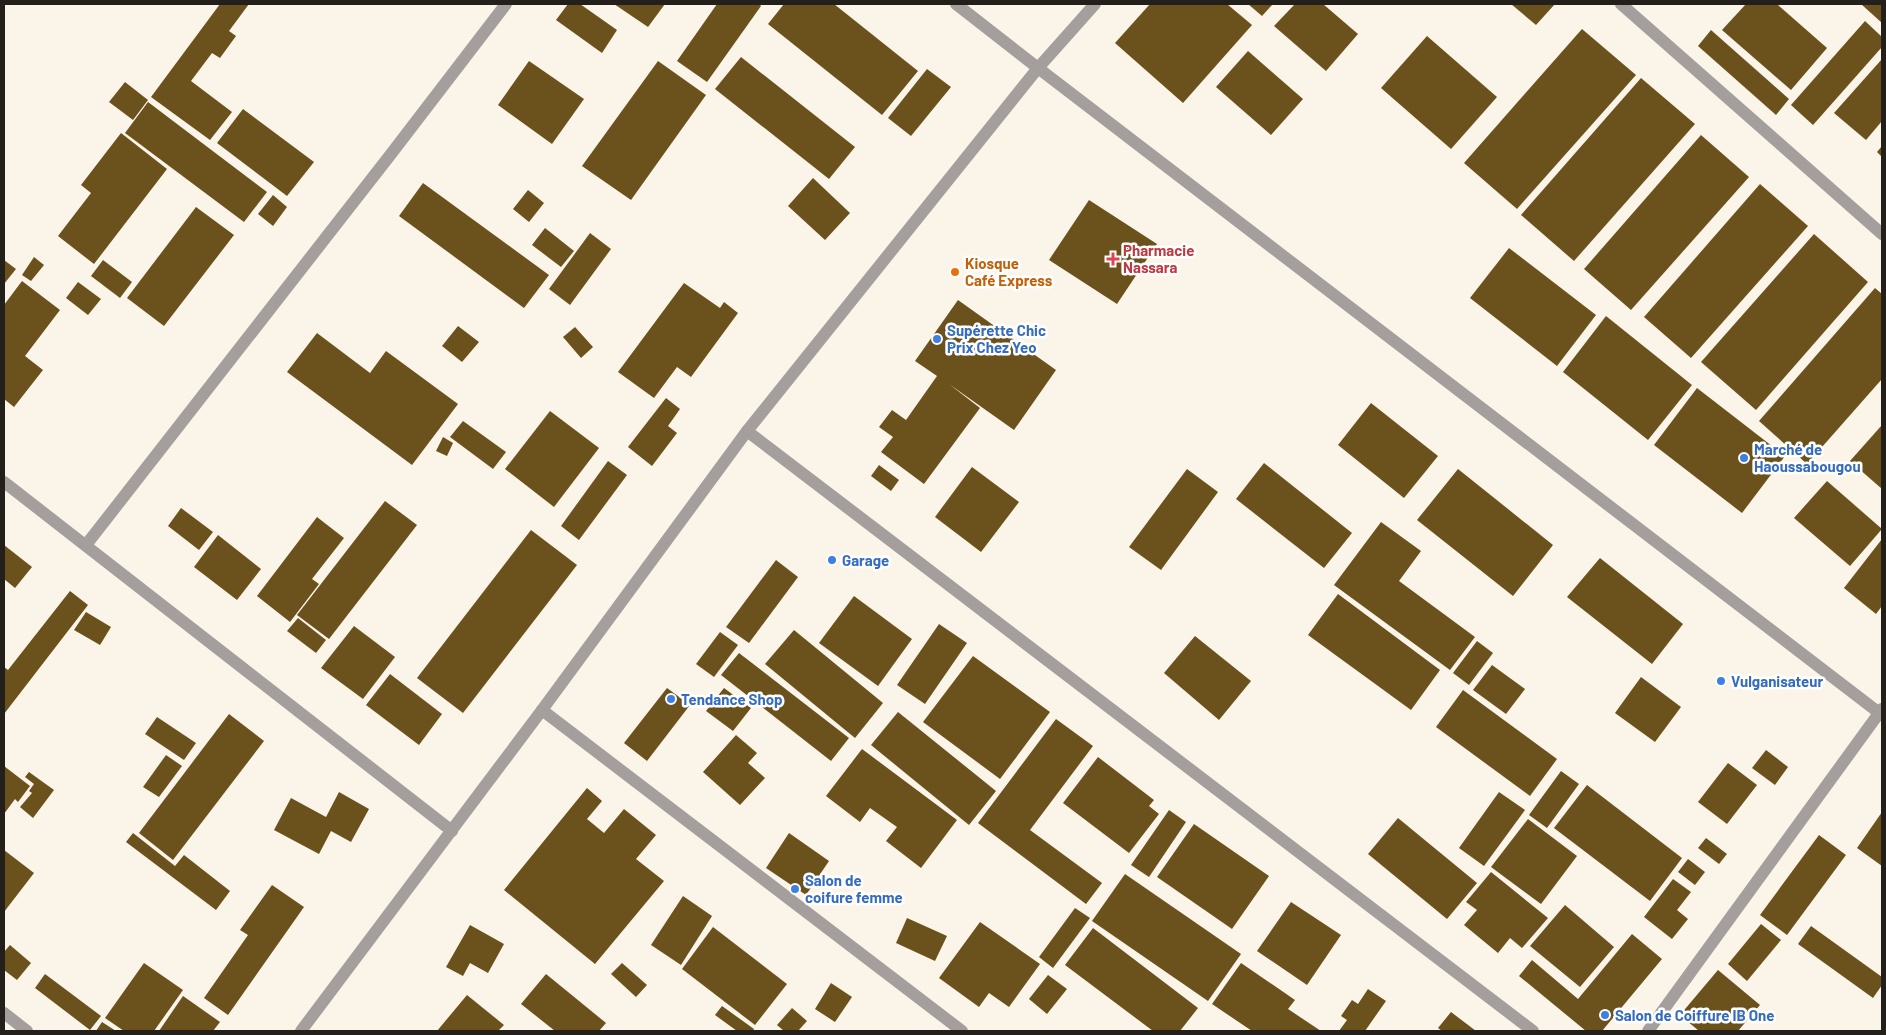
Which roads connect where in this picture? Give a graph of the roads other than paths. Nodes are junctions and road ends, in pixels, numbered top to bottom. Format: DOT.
graph roads {
  1 [pos="506,4"];
  2 [pos="956,4"];
  3 [pos="1095,4"];
  4 [pos="1621,4"];
  5 [pos="1038,68"];
  6 [pos="1882,234"];
  7 [pos="747,431"];
  8 [pos="4,482"];
  9 [pos="86,545"];
  10 [pos="542,710"];
  11 [pos="1881,712"];
  12 [pos="452,831"];
  13 [pos="4,1013"];
  14 [pos="27,1031"];
  15 [pos="302,1031"];
  16 [pos="962,1031"];
  17 [pos="1533,1031"];
  18 [pos="1648,1031"];
  1 -- 9 [label="street"];
  2 -- 5 [label="street"];
  3 -- 5 [label="street"];
  4 -- 6 [label="street"];
  5 -- 7 [label="street"];
  5 -- 11 [label="street"];
  7 -- 10 [label="street"];
  7 -- 17 [label="street"];
  8 -- 9 [label="street"];
  9 -- 12 [label="street"];
  10 -- 12 [label="street"];
  10 -- 16 [label="street"];
  11 -- 18 [label="street"];
  12 -- 15 [label="street"];
  13 -- 14 [label="street"];
}
